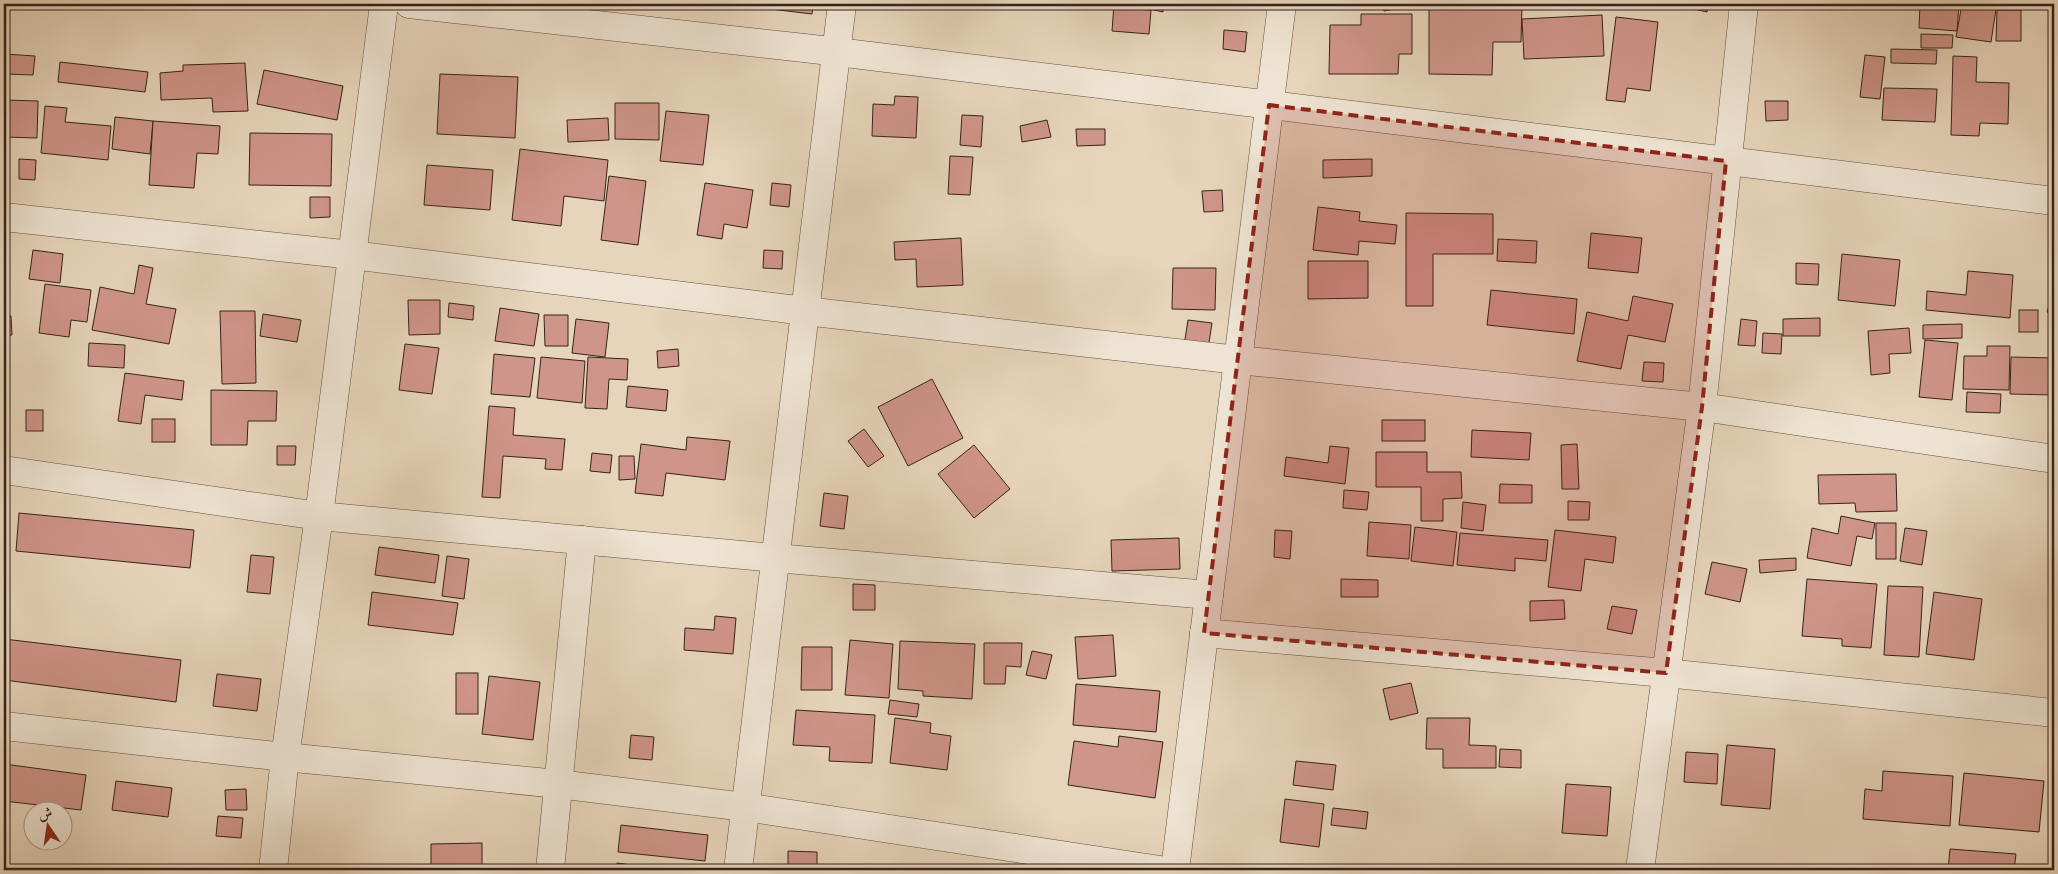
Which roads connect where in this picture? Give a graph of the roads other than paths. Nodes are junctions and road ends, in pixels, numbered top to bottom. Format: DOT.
graph roads {
  1 [pos="384,4"];
  2 [pos="409,4"];
  3 [pos="842,4"];
  4 [pos="1282,4"];
  5 [pos="1744,4"];
  6 [pos="837,52"];
  7 [pos="1269,105"];
  8 [pos="1726,161"];
  9 [pos="2054,201"];
  10 [pos="4,217"];
  11 [pos="352,254"];
  12 [pos="805,311"];
  13 [pos="1238,360"];
  14 [pos="1702,407"];
  15 [pos="2054,459"];
  16 [pos="4,470"];
  17 [pos="319,516"];
  18 [pos="582,540"];
  19 [pos="775,558"];
  20 [pos="1209,595"];
  21 [pos="1204,632"];
  22 [pos="1666,673"];
  23 [pos="2054,714"];
  24 [pos="4,726"];
  25 [pos="285,757"];
  26 [pos="558,784"];
  27 [pos="745,807"];
  28 [pos="273,870"];
  29 [pos="550,870"];
  30 [pos="738,870"];
  31 [pos="1160,870"];
  32 [pos="1175,870"];
  33 [pos="1640,870"];
  1 -- 11 [label="street"];
  2 -- 6 [label="street"];
  3 -- 6 [label="street"];
  4 -- 7 [label="street"];
  5 -- 8 [label="street"];
  6 -- 7 [label="street"];
  6 -- 12 [label="street"];
  7 -- 8 [label="street"];
  7 -- 13 [label="street"];
  8 -- 9 [label="street"];
  8 -- 14 [label="street"];
  10 -- 11 [label="street"];
  11 -- 12 [label="street"];
  11 -- 17 [label="street"];
  12 -- 13 [label="street"];
  12 -- 19 [label="street"];
  13 -- 14 [label="street"];
  13 -- 20 [label="street"];
  14 -- 15 [label="street"];
  14 -- 22 [label="street"];
  16 -- 17 [label="street"];
  17 -- 18 [label="street"];
  17 -- 25 [label="street"];
  18 -- 19 [label="street"];
  18 -- 26 [label="street"];
  19 -- 20 [label="street"];
  19 -- 27 [label="street"];
  20 -- 21 [label="street"];
  21 -- 22 [label="street"];
  21 -- 32 [label="street"];
  22 -- 23 [label="street"];
  22 -- 33 [label="street"];
  24 -- 25 [label="street"];
  25 -- 26 [label="street"];
  25 -- 28 [label="street"];
  26 -- 27 [label="street"];
  26 -- 29 [label="street"];
  27 -- 30 [label="street"];
  27 -- 31 [label="street"];
}
